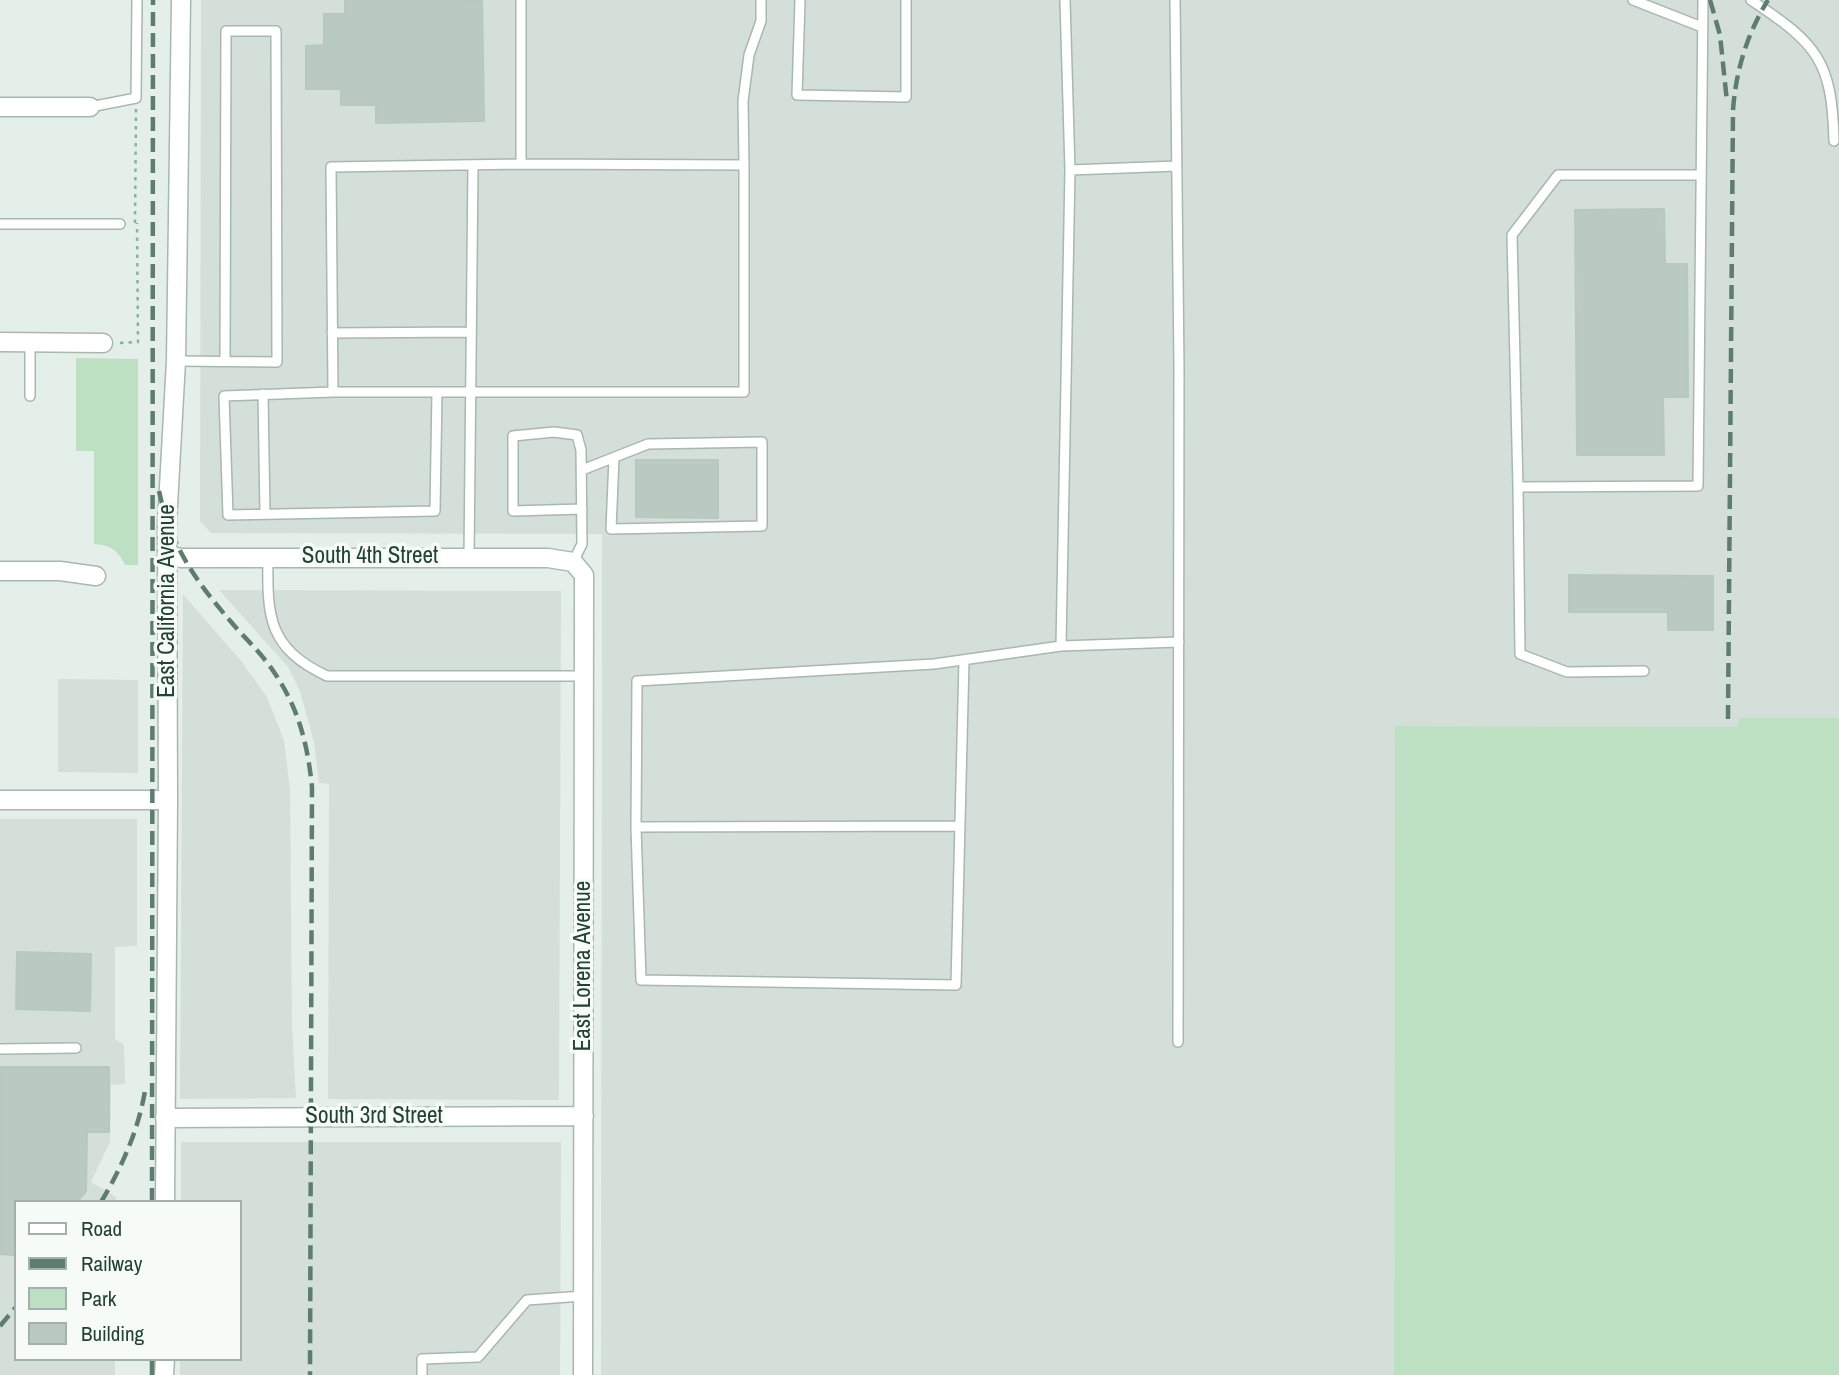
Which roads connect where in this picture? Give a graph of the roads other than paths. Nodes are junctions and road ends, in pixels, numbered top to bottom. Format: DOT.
graph roads {
  1 [pos="137,0"];
  2 [pos="181,0"];
  3 [pos="521,0"];
  4 [pos="761,0"];
  5 [pos="800,0"];
  6 [pos="906,0"];
  7 [pos="1065,0"];
  8 [pos="1175,0"];
  9 [pos="1633,0"];
  10 [pos="1703,0"];
  11 [pos="1751,0"];
  12 [pos="1702,27"];
  13 [pos="0,107"];
  14 [pos="90,107"];
  15 [pos="1834,141"];
  16 [pos="521,164"];
  17 [pos="473,165"];
  18 [pos="744,165"];
  19 [pos="1177,166"];
  20 [pos="1070,170"];
  21 [pos="1701,175"];
  22 [pos="0,224"];
  23 [pos="120,224"];
  24 [pos="471,332"];
  25 [pos="332,333"];
  26 [pos="0,342"];
  27 [pos="30,342"];
  28 [pos="103,343"];
  29 [pos="176,361"];
  30 [pos="225,361"];
  31 [pos="333,392"];
  32 [pos="437,392"];
  33 [pos="471,392"];
  34 [pos="262,394"];
  35 [pos="30,396"];
  36 [pos="614,458"];
  37 [pos="582,470"];
  38 [pos="1518,487"];
  39 [pos="582,509"];
  40 [pos="265,514"];
  41 [pos="167,555"];
  42 [pos="268,556"];
  43 [pos="469,558"];
  44 [pos="573,562"];
  45 [pos="0,571"];
  46 [pos="96,576"];
  47 [pos="1179,642"];
  48 [pos="1061,646"];
  49 [pos="964,660"];
  50 [pos="1644,671"];
  51 [pos="584,676"];
  52 [pos="0,800"];
  53 [pos="168,800"];
  54 [pos="960,826"];
  55 [pos="636,827"];
  56 [pos="1178,1042"];
  57 [pos="76,1048"];
  58 [pos="0,1049"];
  59 [pos="584,1116"];
  60 [pos="165,1118"];
  61 [pos="165,1200"];
  62 [pos="583,1296"];
  63 [pos="422,1375"];
  64 [pos="583,1375"];
  1 -- 14 [label="lane"];
  2 -- 29 [label="street, East California Avenue"];
  3 -- 16 [label="lane"];
  4 -- 18 [label="lane"];
  5 -- 6 [label="lane"];
  7 -- 20 [label="lane"];
  8 -- 19 [label="lane"];
  9 -- 12 [label="lane"];
  10 -- 12 [label="lane"];
  11 -- 15 [label="lane"];
  12 -- 21 [label="lane"];
  13 -- 14 [label="street"];
  16 -- 17 [label="lane"];
  16 -- 18 [label="lane"];
  17 -- 24 [label="lane"];
  17 -- 25 [label="lane"];
  18 -- 33 [label="lane"];
  19 -- 20 [label="lane"];
  19 -- 47 [label="lane"];
  20 -- 48 [label="lane"];
  21 -- 38 [label="lane"];
  21 -- 38 [label="lane"];
  22 -- 23 [label="lane"];
  24 -- 25 [label="lane"];
  24 -- 33 [label="lane"];
  25 -- 31 [label="lane"];
  26 -- 27 [label="street"];
  27 -- 28 [label="street"];
  27 -- 35 [label="lane"];
  29 -- 30 [label="lane"];
  29 -- 41 [label="street, East California Avenue"];
  30 -- 30 [label="lane"];
  31 -- 32 [label="lane"];
  31 -- 34 [label="lane"];
  32 -- 33 [label="lane"];
  32 -- 40 [label="lane"];
  33 -- 43 [label="lane"];
  34 -- 40 [label="lane"];
  34 -- 40 [label="lane"];
  36 -- 36 [label="lane"];
  36 -- 37 [label="lane"];
  37 -- 39 [label="lane"];
  37 -- 39 [label="lane"];
  38 -- 50 [label="lane"];
  39 -- 44 [label="lane"];
  41 -- 42 [label="street, South 4th Street"];
  41 -- 53 [label="street, East California Avenue"];
  42 -- 43 [label="street, South 4th Street"];
  42 -- 51 [label="lane"];
  43 -- 44 [label="street, South 4th Street"];
  44 -- 51 [label="street, East Lorena Avenue"];
  45 -- 46 [label="street"];
  47 -- 48 [label="lane"];
  47 -- 56 [label="lane"];
  48 -- 49 [label="lane"];
  49 -- 54 [label="lane"];
  49 -- 55 [label="lane"];
  51 -- 59 [label="street, East Lorena Avenue"];
  52 -- 53 [label="street"];
  53 -- 60 [label="street, East California Avenue"];
  54 -- 55 [label="lane"];
  54 -- 55 [label="lane"];
  57 -- 58 [label="lane"];
  59 -- 60 [label="street, South 3rd Street"];
  59 -- 62 [label="street, East Lorena Avenue"];
  60 -- 61 [label="street, East California Avenue"];
  62 -- 63 [label="lane"];
  62 -- 64 [label="street, East Lorena Avenue"];
}
